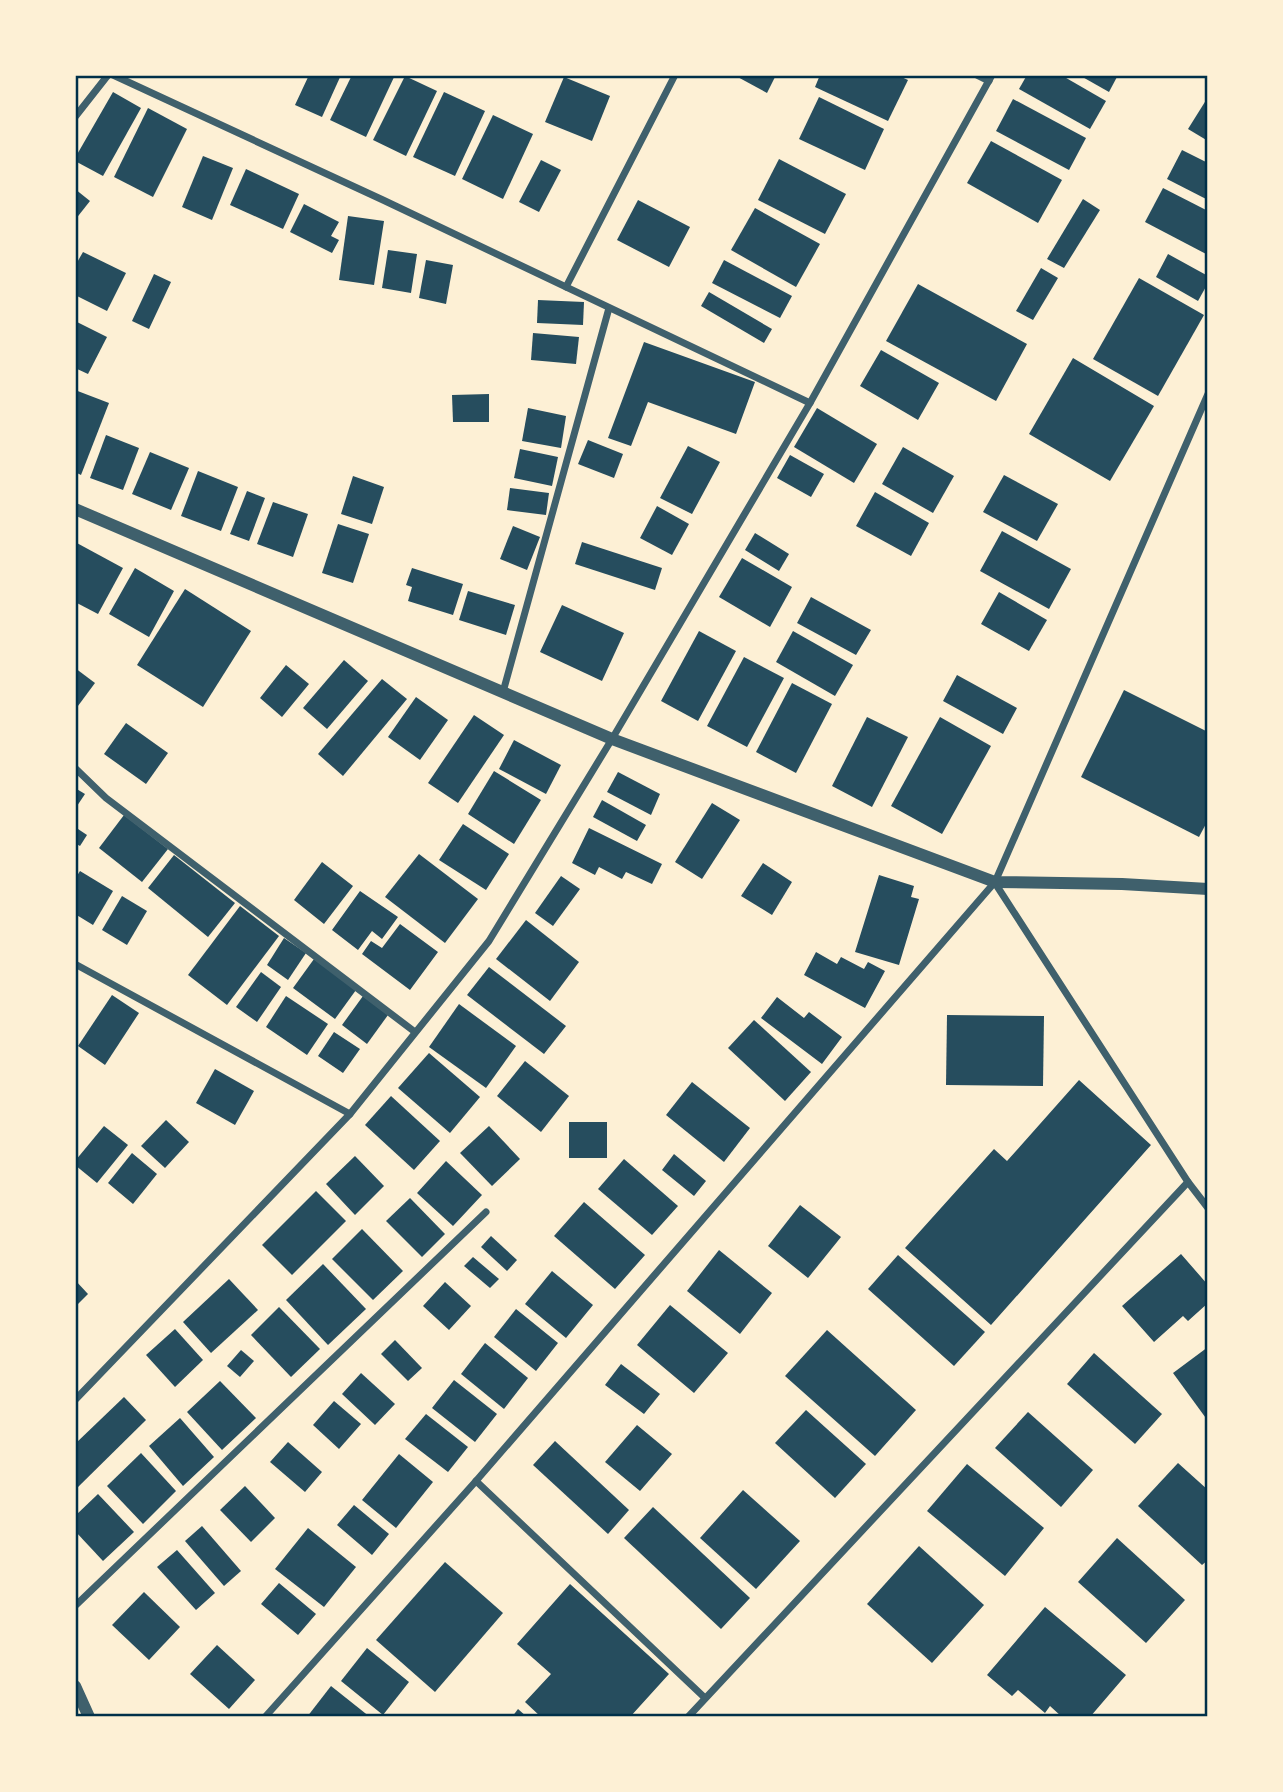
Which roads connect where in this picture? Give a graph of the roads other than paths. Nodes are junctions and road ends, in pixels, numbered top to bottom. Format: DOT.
graph roads {
  1 [pos="108,75"];
  2 [pos="113,75"];
  3 [pos="675,75"];
  4 [pos="977,75"];
  5 [pos="990,78"];
  6 [pos="75,117"];
  7 [pos="566,287"];
  8 [pos="609,308"];
  9 [pos="1208,394"];
  10 [pos="810,403"];
  11 [pos="75,509"];
  12 [pos="503,692"];
  13 [pos="612,738"];
  14 [pos="75,768"];
  15 [pos="995,882"];
  16 [pos="1208,889"];
  17 [pos="75,964"];
  18 [pos="415,1032"];
  19 [pos="350,1114"];
  20 [pos="1188,1182"];
  21 [pos="1208,1208"];
  22 [pos="486,1212"];
  23 [pos="75,1400"];
  24 [pos="476,1481"];
  25 [pos="75,1606"];
  26 [pos="75,1686"];
  27 [pos="705,1698"];
  28 [pos="89,1717"];
  29 [pos="265,1717"];
  30 [pos="688,1717"];
  1 -- 6 [label="street"];
  2 -- 7 [label="street"];
  3 -- 7 [label="street"];
  4 -- 5 [label="street"];
  5 -- 10 [label="street"];
  7 -- 8 [label="street"];
  8 -- 10 [label="street"];
  8 -- 12 [label="street"];
  9 -- 15 [label="street"];
  10 -- 13 [label="street"];
  11 -- 12 [label="street"];
  12 -- 13 [label="street"];
  13 -- 15 [label="street"];
  13 -- 18 [label="street"];
  14 -- 18 [label="street"];
  15 -- 16 [label="street"];
  15 -- 20 [label="street"];
  15 -- 24 [label="street"];
  17 -- 19 [label="street"];
  18 -- 19 [label="street"];
  19 -- 23 [label="street"];
  20 -- 21 [label="street"];
  20 -- 27 [label="street"];
  22 -- 25 [label="street"];
  24 -- 27 [label="street"];
  24 -- 29 [label="street"];
  26 -- 28 [label="street"];
  27 -- 30 [label="street"];
}
